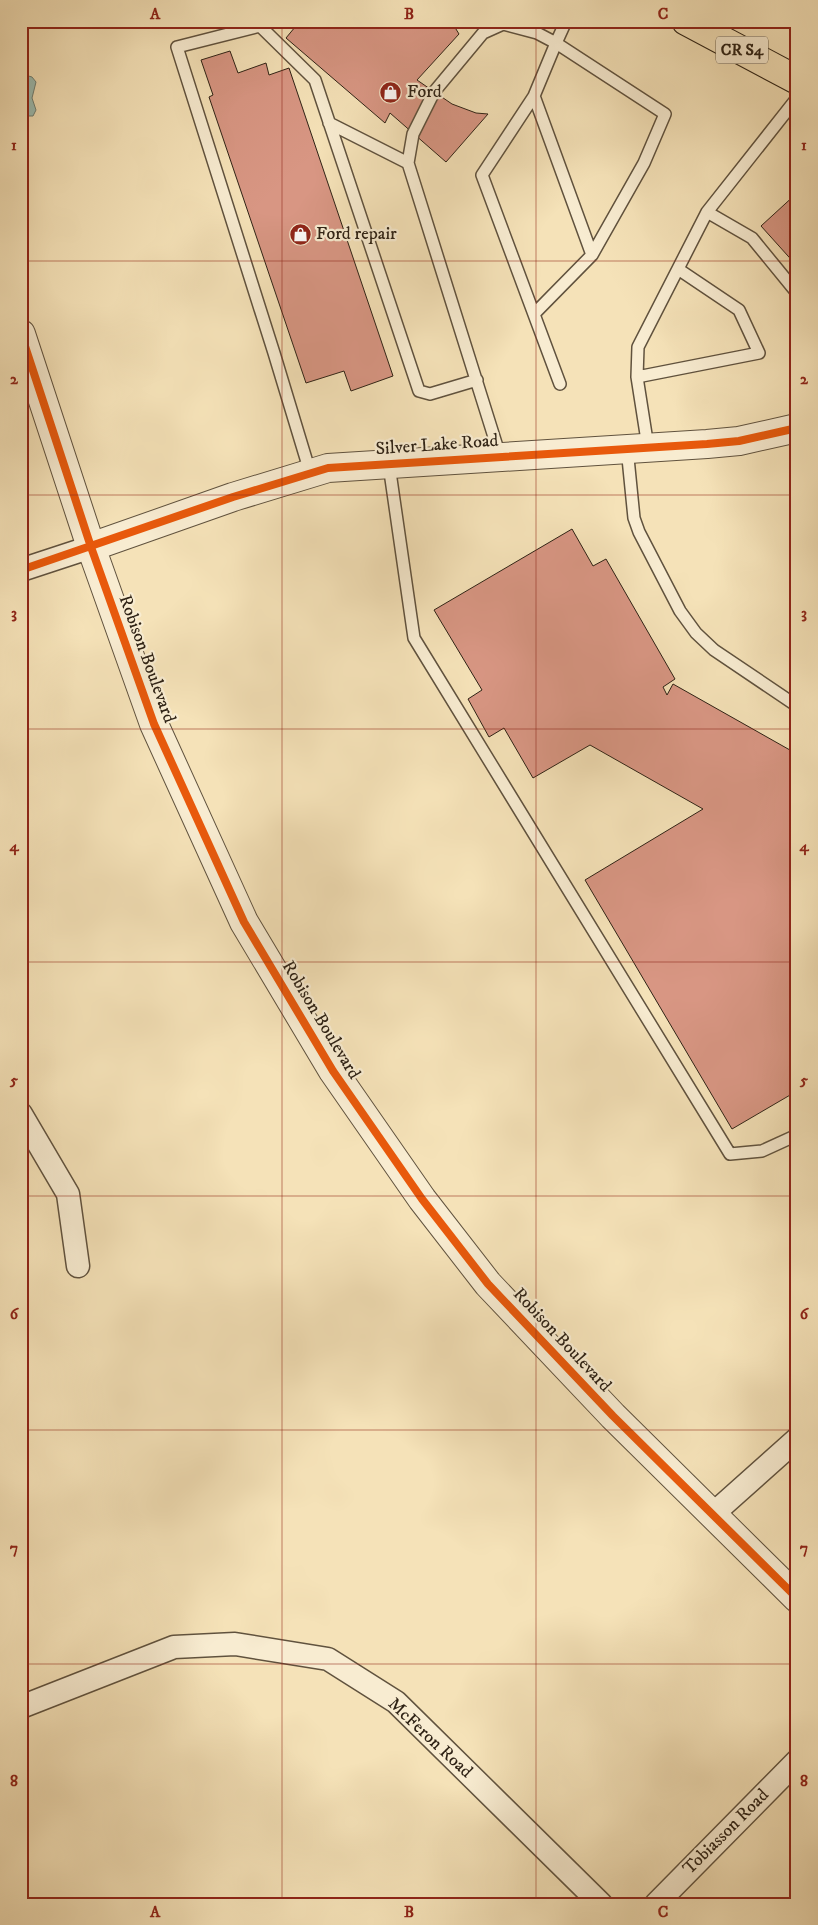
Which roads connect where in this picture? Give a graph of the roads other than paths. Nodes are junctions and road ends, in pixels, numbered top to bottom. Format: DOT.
graph roads {
  1 [pos="566,21"];
  2 [pos="686,21"];
  3 [pos="258,23"];
  4 [pos="502,23"];
  5 [pos="556,43"];
  6 [pos="797,80"];
  7 [pos="534,96"];
  8 [pos="797,98"];
  9 [pos="329,124"];
  10 [pos="408,163"];
  11 [pos="707,212"];
  12 [pos="592,255"];
  13 [pos="678,269"];
  14 [pos="797,293"];
  15 [pos="534,314"];
  16 [pos="21,334"];
  17 [pos="637,377"];
  18 [pos="477,380"];
  19 [pos="560,384"];
  20 [pos="797,428"];
  21 [pos="638,448"];
  22 [pos="500,456"];
  23 [pos="388,463"];
  24 [pos="310,472"];
  25 [pos="91,547"];
  26 [pos="21,570"];
  27 [pos="797,706"];
  28 [pos="21,1114"];
  29 [pos="797,1135"];
  30 [pos="78,1266"];
  31 [pos="797,1439"];
  32 [pos="713,1514"];
  33 [pos="797,1598"];
  34 [pos="21,1707"];
  35 [pos="797,1761"];
  36 [pos="601,1904"];
  37 [pos="656,1904"];
  1 -- 5 [label="lane"];
  2 -- 6 [label="main road, CR S4"];
  3 -- 9 [label="lane"];
  3 -- 24 [label="lane"];
  4 -- 5 [label="lane"];
  4 -- 10 [label="lane"];
  5 -- 7 [label="lane"];
  5 -- 12 [label="lane"];
  7 -- 12 [label="lane"];
  7 -- 15 [label="lane"];
  8 -- 11 [label="lane"];
  9 -- 10 [label="lane"];
  9 -- 18 [label="lane"];
  10 -- 18 [label="lane"];
  11 -- 13 [label="lane"];
  11 -- 14 [label="lane"];
  12 -- 15 [label="lane"];
  13 -- 17 [label="lane"];
  13 -- 17 [label="lane"];
  15 -- 19 [label="lane"];
  16 -- 25 [label="street, Robison Boulevard"];
  17 -- 21 [label="lane"];
  18 -- 22 [label="lane"];
  20 -- 21 [label="street, Silver Lake Road"];
  21 -- 22 [label="street, Silver Lake Road"];
  21 -- 27 [label="lane"];
  22 -- 23 [label="street, Silver Lake Road"];
  23 -- 24 [label="street, Silver Lake Road"];
  23 -- 29 [label="lane"];
  24 -- 25 [label="street, Silver Lake Road"];
  25 -- 26 [label="street"];
  25 -- 32 [label="street, Robison Boulevard"];
  28 -- 30 [label="street"];
  31 -- 32 [label="street"];
  32 -- 33 [label="street, Robison Boulevard"];
  34 -- 36 [label="street, McFeron Road"];
  35 -- 37 [label="street, Tobiasson Road"];
}
